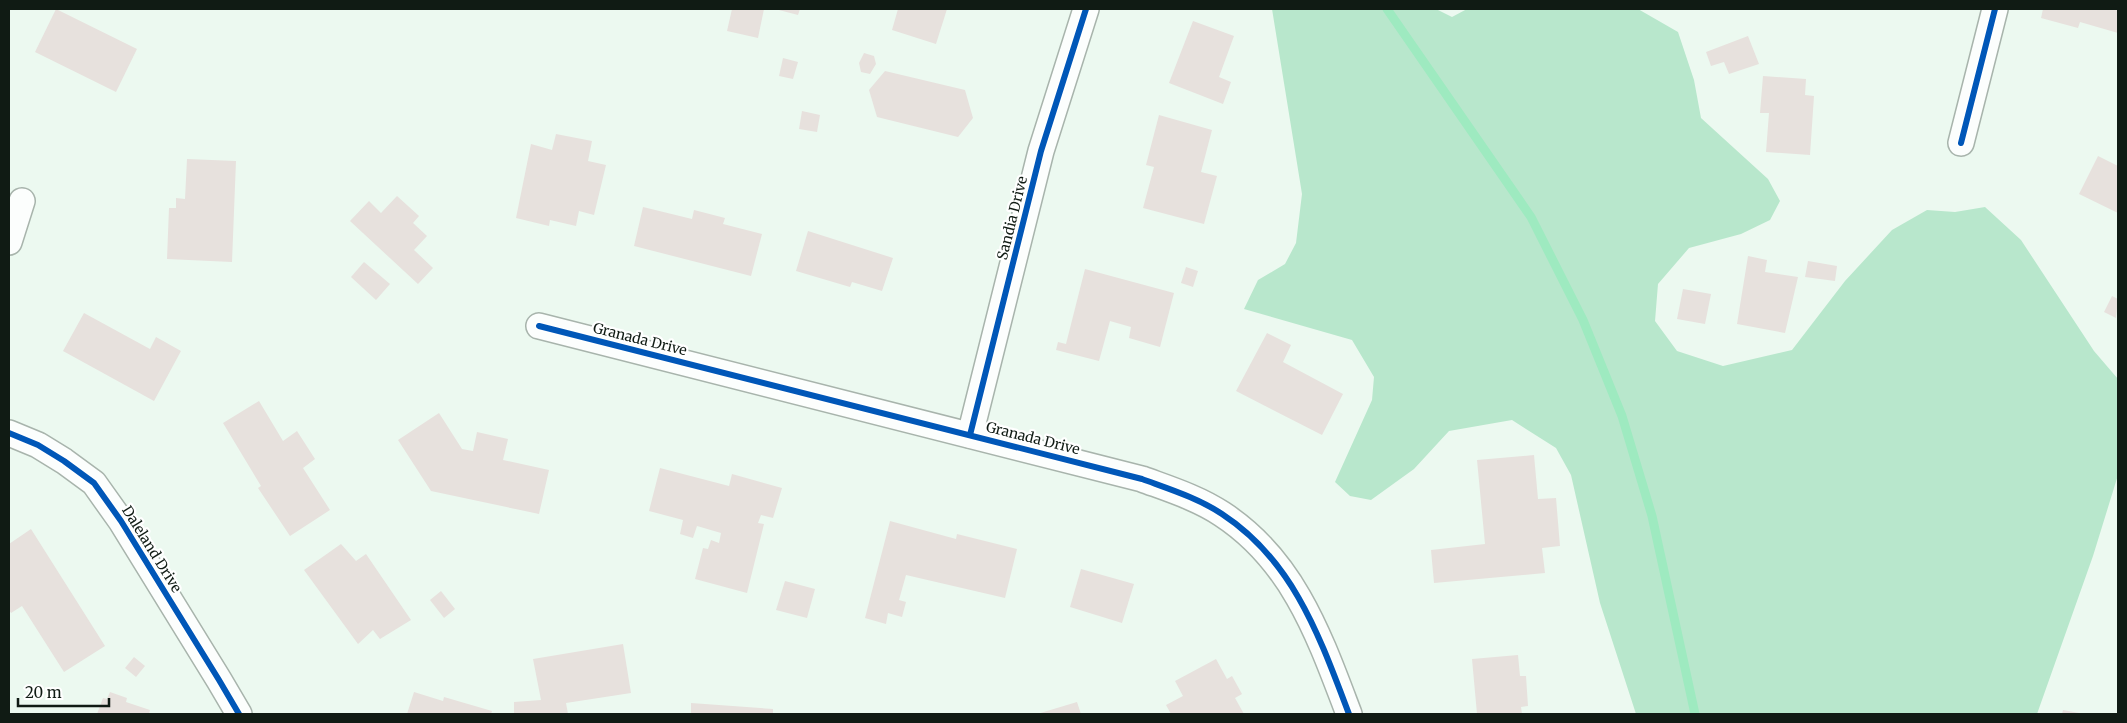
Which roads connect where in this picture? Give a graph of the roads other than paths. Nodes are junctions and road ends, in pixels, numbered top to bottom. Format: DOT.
graph roads {
  1 [pos="1086,9"];
  2 [pos="1995,9"];
  3 [pos="1961,143"];
  4 [pos="22,201"];
  5 [pos="9,242"];
  6 [pos="539,326"];
  7 [pos="9,434"];
  8 [pos="970,435"];
  9 [pos="239,714"];
  10 [pos="1349,714"];
  1 -- 8 [label="street, Sandia Drive"];
  2 -- 3 [label="street"];
  4 -- 5 [label="street"];
  6 -- 8 [label="street, Granada Drive"];
  7 -- 9 [label="street, Daleland Drive"];
  8 -- 10 [label="street, Granada Drive"];
}
